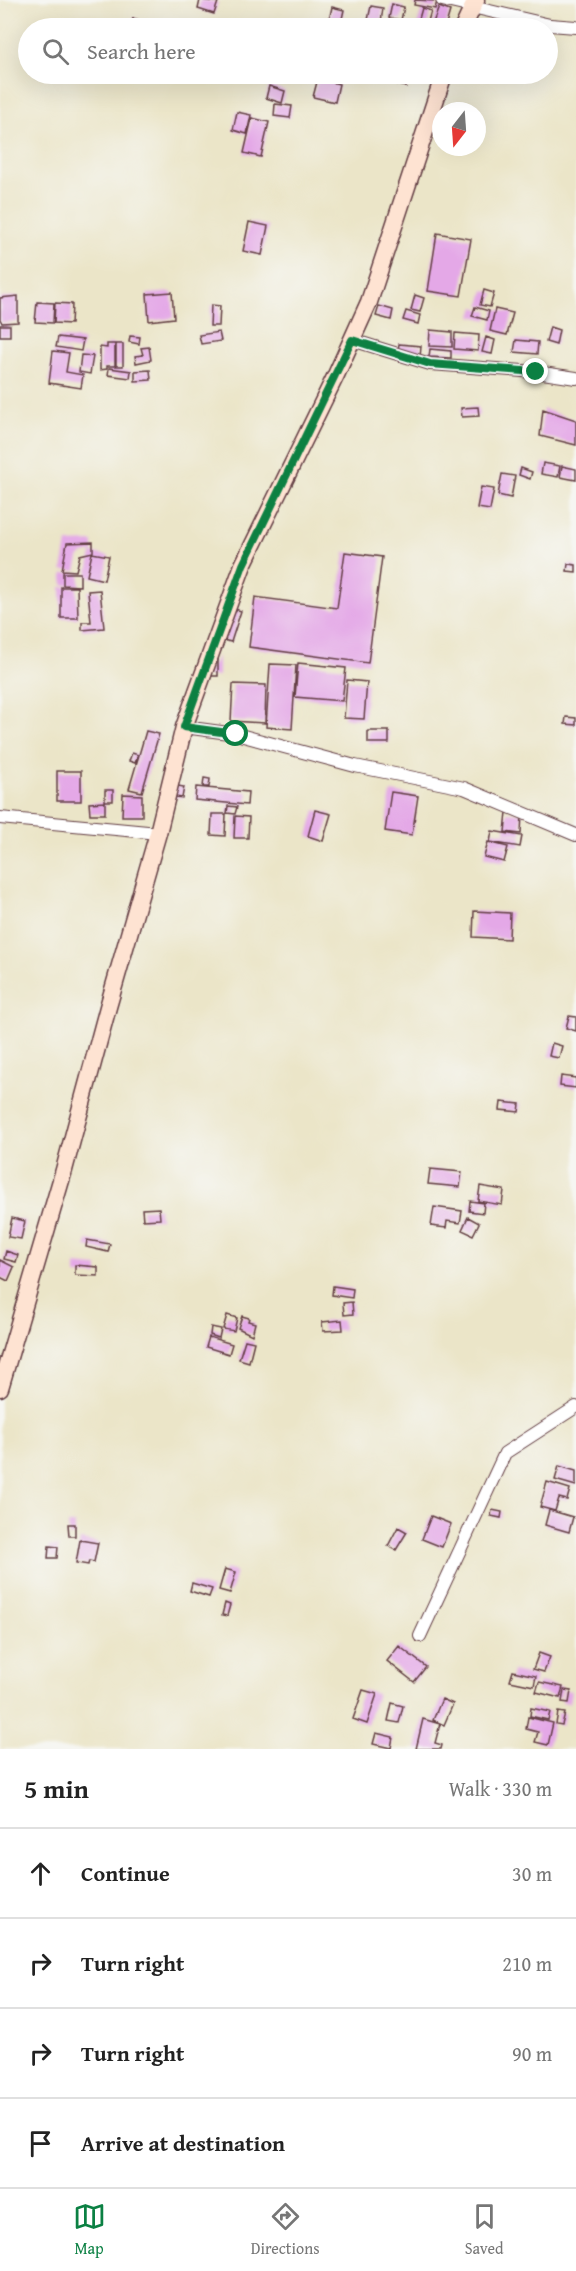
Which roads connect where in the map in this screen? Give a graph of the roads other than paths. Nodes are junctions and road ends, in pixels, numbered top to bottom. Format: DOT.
graph roads {
  1 [pos="442,0"];
  2 [pos="475,3"];
  3 [pos="468,18"];
  4 [pos="526,18"];
  5 [pos="558,26"];
  6 [pos="576,27"];
  7 [pos="441,84"];
  8 [pos="352,340"];
  9 [pos="576,378"];
  10 [pos="184,727"];
  11 [pos="0,818"];
  12 [pos="158,833"];
  13 [pos="576,835"];
  14 [pos="0,1388"];
  15 [pos="576,1407"];
  16 [pos="420,1636"];
  1 -- 2 [label="street"];
  2 -- 3 [label="street"];
  2 -- 4 [label="street"];
  5 -- 6 [label="street"];
  7 -- 8 [label="street"];
  8 -- 9 [label="street"];
  8 -- 10 [label="street"];
  10 -- 12 [label="street"];
  10 -- 13 [label="street"];
  11 -- 12 [label="street"];
  12 -- 14 [label="street"];
  15 -- 16 [label="street"];
}
